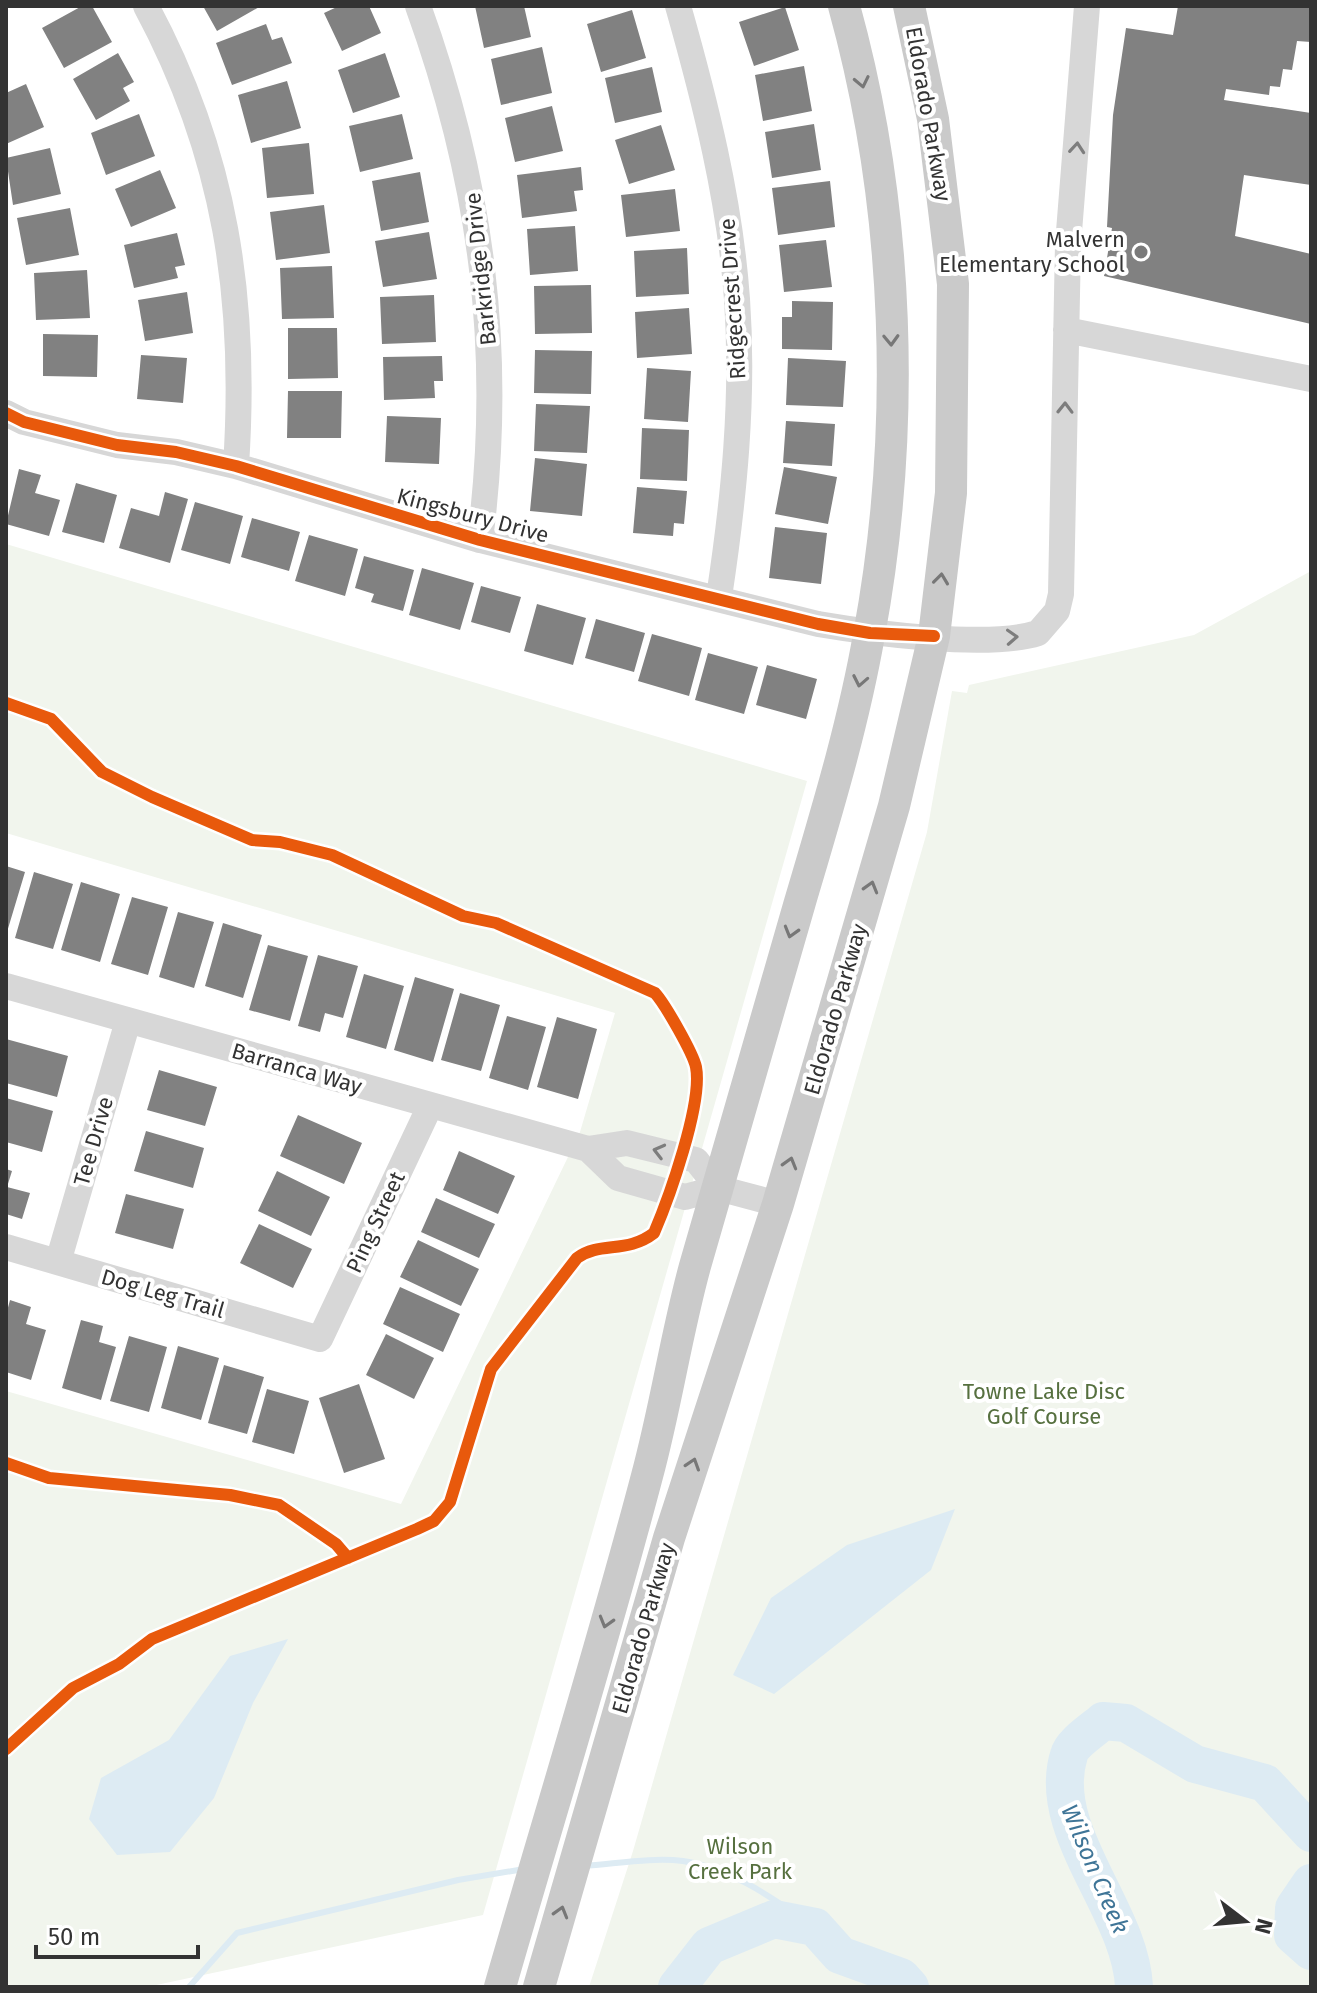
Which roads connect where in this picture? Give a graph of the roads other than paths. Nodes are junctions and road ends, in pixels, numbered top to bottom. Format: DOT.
graph roads {
  1 [pos="146,6"];
  2 [pos="418,6"];
  3 [pos="678,6"];
  4 [pos="844,6"];
  5 [pos="909,6"];
  6 [pos="1087,6"];
  7 [pos="1066,330"];
  8 [pos="1311,379"];
  9 [pos="6,413"];
  10 [pos="236,466"];
  11 [pos="480,540"];
  12 [pos="719,597"];
  13 [pos="870,633"];
  14 [pos="934,636"];
  15 [pos="6,986"];
  16 [pos="128,1021"];
  17 [pos="430,1106"];
  18 [pos="588,1149"];
  19 [pos="718,1188"];
  20 [pos="778,1204"];
  21 [pos="6,1247"];
  22 [pos="58,1262"];
  23 [pos="320,1339"];
  24 [pos="500,1987"];
  25 [pos="539,1987"];
  1 -- 10 [label="street"];
  2 -- 11 [label="street, Barkridge Drive"];
  3 -- 12 [label="street, Ridgecrest Drive"];
  4 -- 13 [label="main road, Eldorado Parkway, one-way"];
  14 -- 5 [label="main road, Eldorado Parkway, one-way"];
  7 -- 6 [label="street, Kingsbury Drive, one-way"];
  7 -- 8 [label="street"];
  14 -- 7 [label="street, Kingsbury Drive, one-way"];
  9 -- 10 [label="street, Kingsbury Drive"];
  10 -- 11 [label="street, Kingsbury Drive"];
  11 -- 12 [label="street, Kingsbury Drive"];
  12 -- 13 [label="street, Kingsbury Drive"];
  13 -- 14 [label="street, Kingsbury Drive"];
  13 -- 19 [label="main road, Eldorado Parkway, one-way"];
  20 -- 14 [label="main road, Eldorado Parkway, one-way"];
  15 -- 16 [label="street, Barranca Way"];
  16 -- 17 [label="street, Barranca Way"];
  16 -- 22 [label="street, Tee Drive"];
  17 -- 18 [label="street, Barranca Way"];
  17 -- 23 [label="street, Ping Street"];
  18 -- 19 [label="street, Barranca Way"];
  19 -- 18 [label="street, Barranca Way, one-way"];
  19 -- 20 [label="street, Barranca Way"];
  19 -- 24 [label="main road, Eldorado Parkway, one-way"];
  25 -- 20 [label="main road, Eldorado Parkway, one-way"];
  21 -- 22 [label="street, Dog Leg Trail"];
  22 -- 23 [label="street, Dog Leg Trail"];
}
